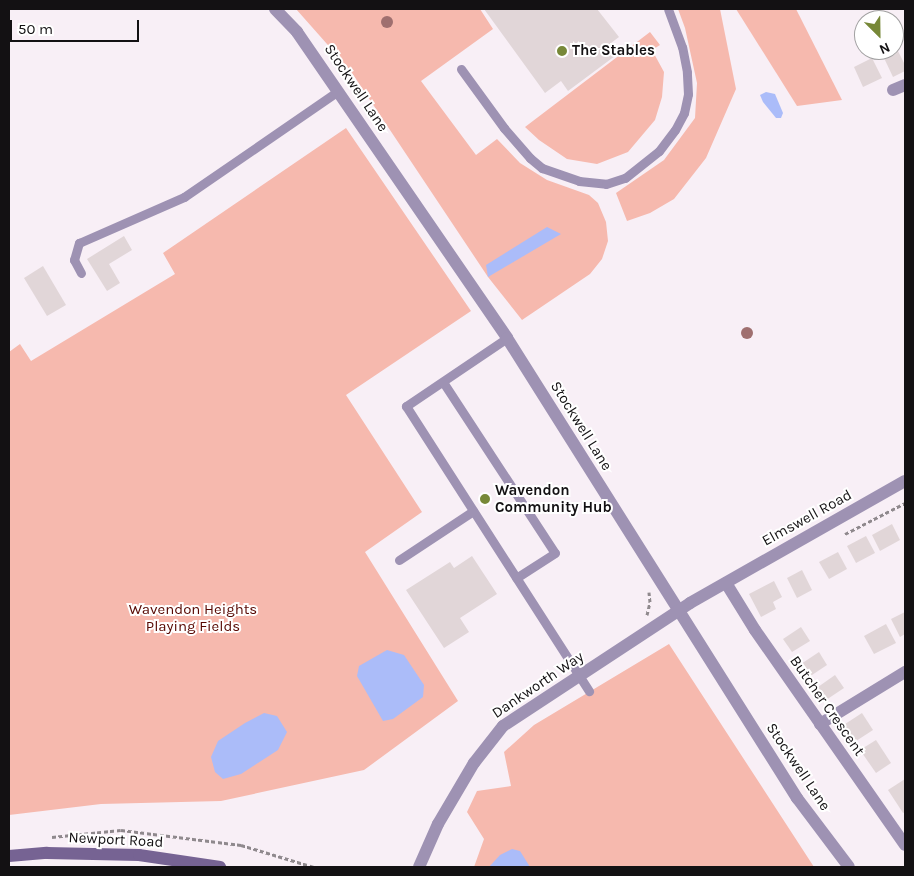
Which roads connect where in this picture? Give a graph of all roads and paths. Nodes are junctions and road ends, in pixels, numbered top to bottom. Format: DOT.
graph roads {
  1 [pos="275,9"];
  2 [pos="668,9"];
  3 [pos="461,69"];
  4 [pos="905,84"];
  5 [pos="893,90"];
  6 [pos="338,91"];
  7 [pos="81,273"];
  8 [pos="507,338"];
  9 [pos="443,382"];
  10 [pos="905,481"];
  11 [pos="474,511"];
  12 [pos="399,560"];
  13 [pos="516,578"];
  14 [pos="726,583"];
  15 [pos="679,611"];
  16 [pos="905,672"];
  17 [pos="580,675"];
  18 [pos="590,691"];
  19 [pos="820,724"];
  20 [pos="46,837"];
  21 [pos="905,845"];
  22 [pos="9,856"];
  23 [pos="220,867"];
  24 [pos="314,867"];
  25 [pos="419,867"];
  26 [pos="849,867"];
  1 -- 6 [label="street, Stockwell Lane"];
  2 -- 3 [label="lane"];
  4 -- 5 [label="street"];
  6 -- 7 [label="lane"];
  6 -- 8 [label="street, Stockwell Lane"];
  8 -- 9 [label="lane"];
  8 -- 15 [label="street, Stockwell Lane"];
  9 -- 11 [label="lane"];
  9 -- 13 [label="lane"];
  10 -- 14 [label="street, Elmswell Road"];
  11 -- 12 [label="lane"];
  11 -- 13 [label="lane"];
  13 -- 17 [label="lane"];
  14 -- 15 [label="street, Elmswell Road"];
  14 -- 19 [label="street, Butcher Crescent"];
  15 -- 17 [label="street, Dankworth Way"];
  15 -- 26 [label="street, Stockwell Lane"];
  16 -- 19 [label="street"];
  17 -- 18 [label="lane"];
  17 -- 25 [label="street, Dankworth Way"];
  19 -- 21 [label="street, Butcher Crescent"];
  20 -- 24 [label="path"];
  22 -- 23 [label="street, Newport Road"];
}
